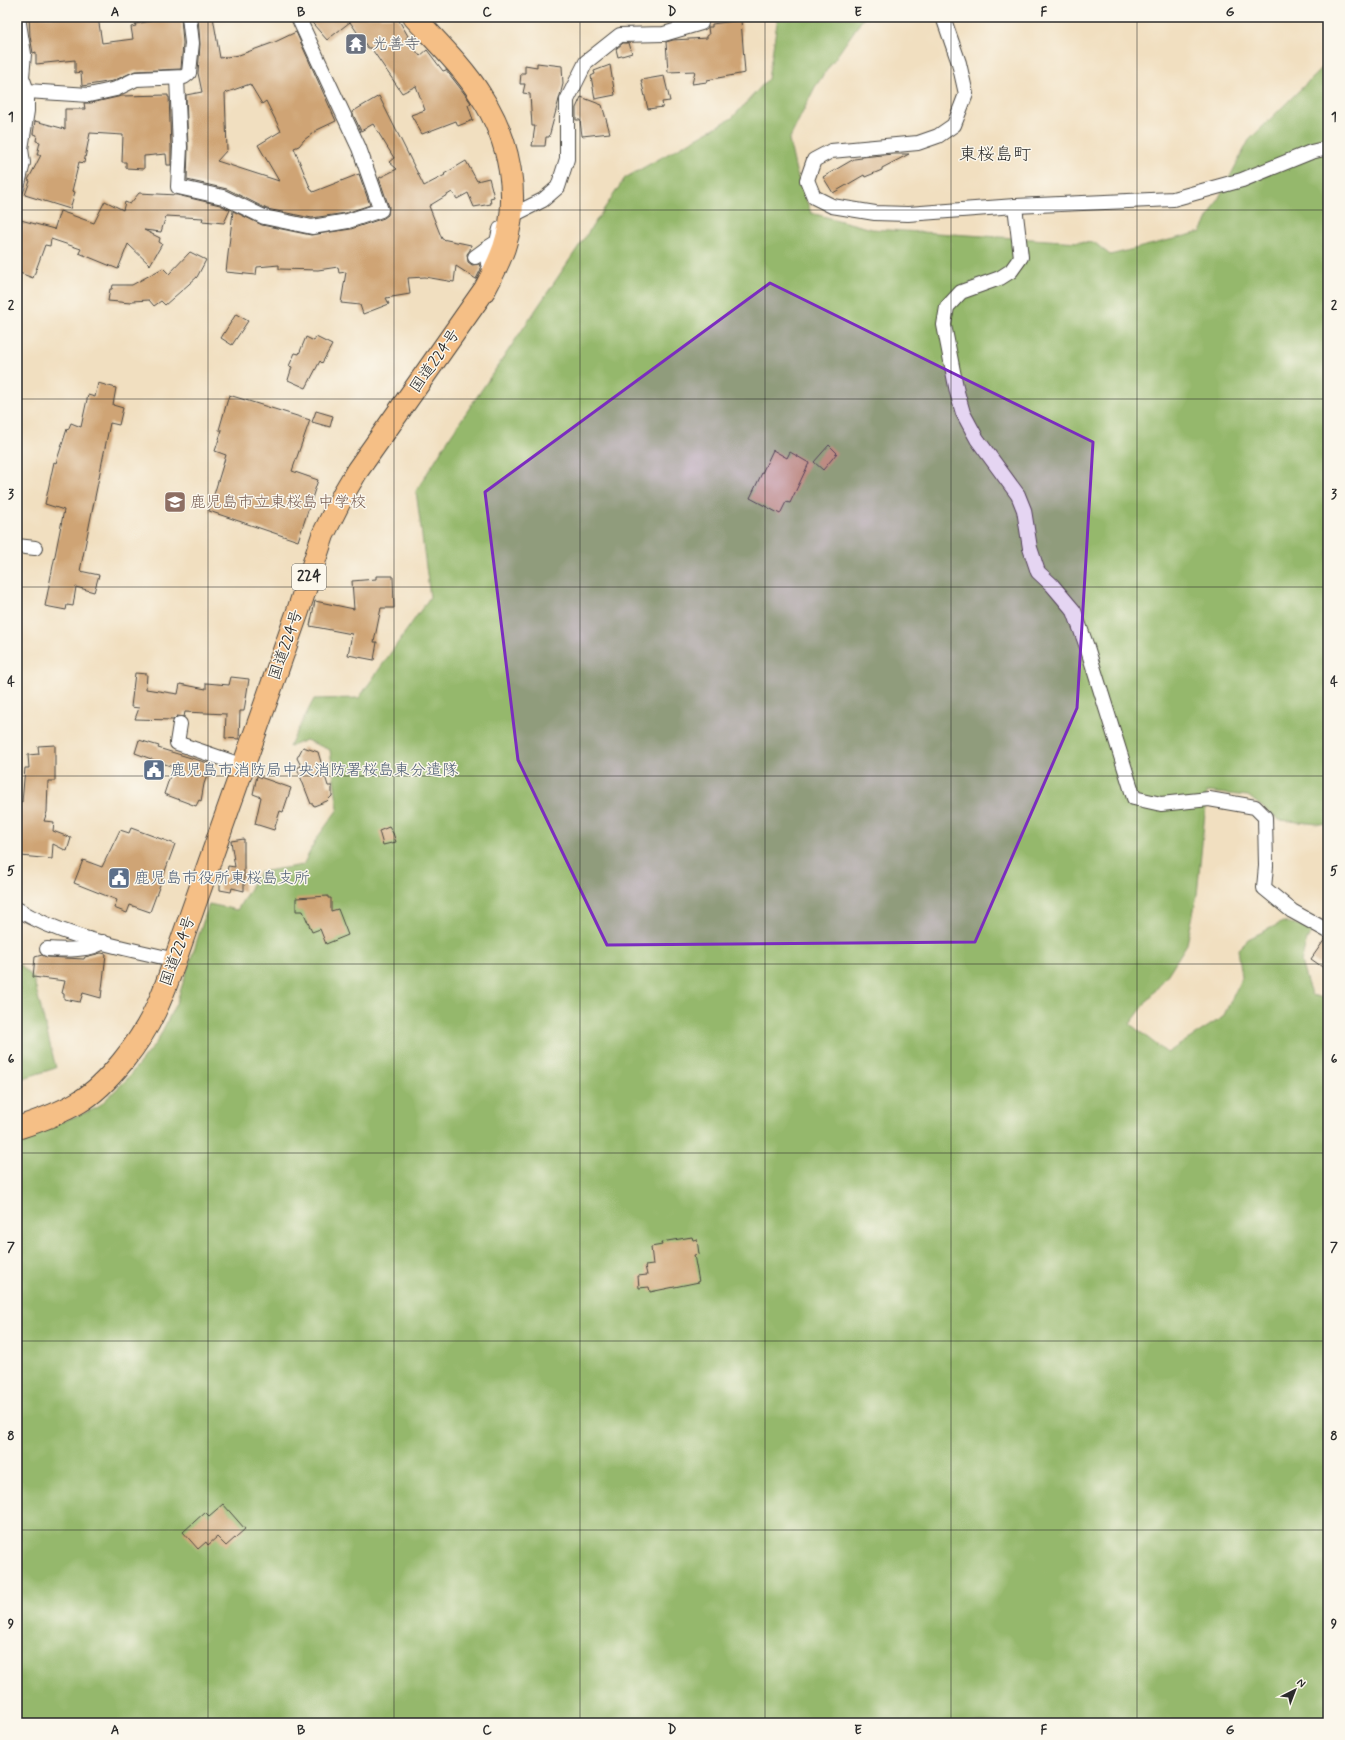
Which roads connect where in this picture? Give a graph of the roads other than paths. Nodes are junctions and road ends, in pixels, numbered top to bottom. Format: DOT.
graph roads {
  1 [pos="18,17"];
  2 [pos="189,17"];
  3 [pos="298,17"];
  4 [pos="414,17"];
  5 [pos="702,17"];
  6 [pos="943,17"];
  7 [pos="177,78"];
  8 [pos="27,91"];
  9 [pos="1328,148"];
  10 [pos="17,188"];
  11 [pos="512,206"];
  12 [pos="1015,206"];
  13 [pos="486,249"];
  14 [pos="475,257"];
  15 [pos="488,264"];
  16 [pos="17,546"];
  17 [pos="35,548"];
  18 [pos="180,724"];
  19 [pos="244,766"];
  20 [pos="17,909"];
  21 [pos="1328,931"];
  22 [pos="103,942"];
  23 [pos="46,949"];
  24 [pos="175,960"];
  25 [pos="17,1128"];
  1 -- 8 [label="street"];
  2 -- 7 [label="street"];
  3 -- 7 [label="street"];
  4 -- 11 [label="highway, 国道224号 / 224"];
  5 -- 11 [label="street"];
  6 -- 12 [label="street"];
  7 -- 8 [label="street"];
  8 -- 10 [label="street"];
  9 -- 12 [label="street"];
  11 -- 13 [label="street"];
  11 -- 19 [label="highway, 国道224号 / 224"];
  12 -- 21 [label="street"];
  13 -- 14 [label="street"];
  13 -- 15 [label="street"];
  16 -- 17 [label="street"];
  18 -- 19 [label="street"];
  19 -- 24 [label="highway, 国道224号 / 224"];
  20 -- 22 [label="street"];
  22 -- 23 [label="street"];
  22 -- 24 [label="street"];
  24 -- 25 [label="highway, 国道224号 / 224"];
}
